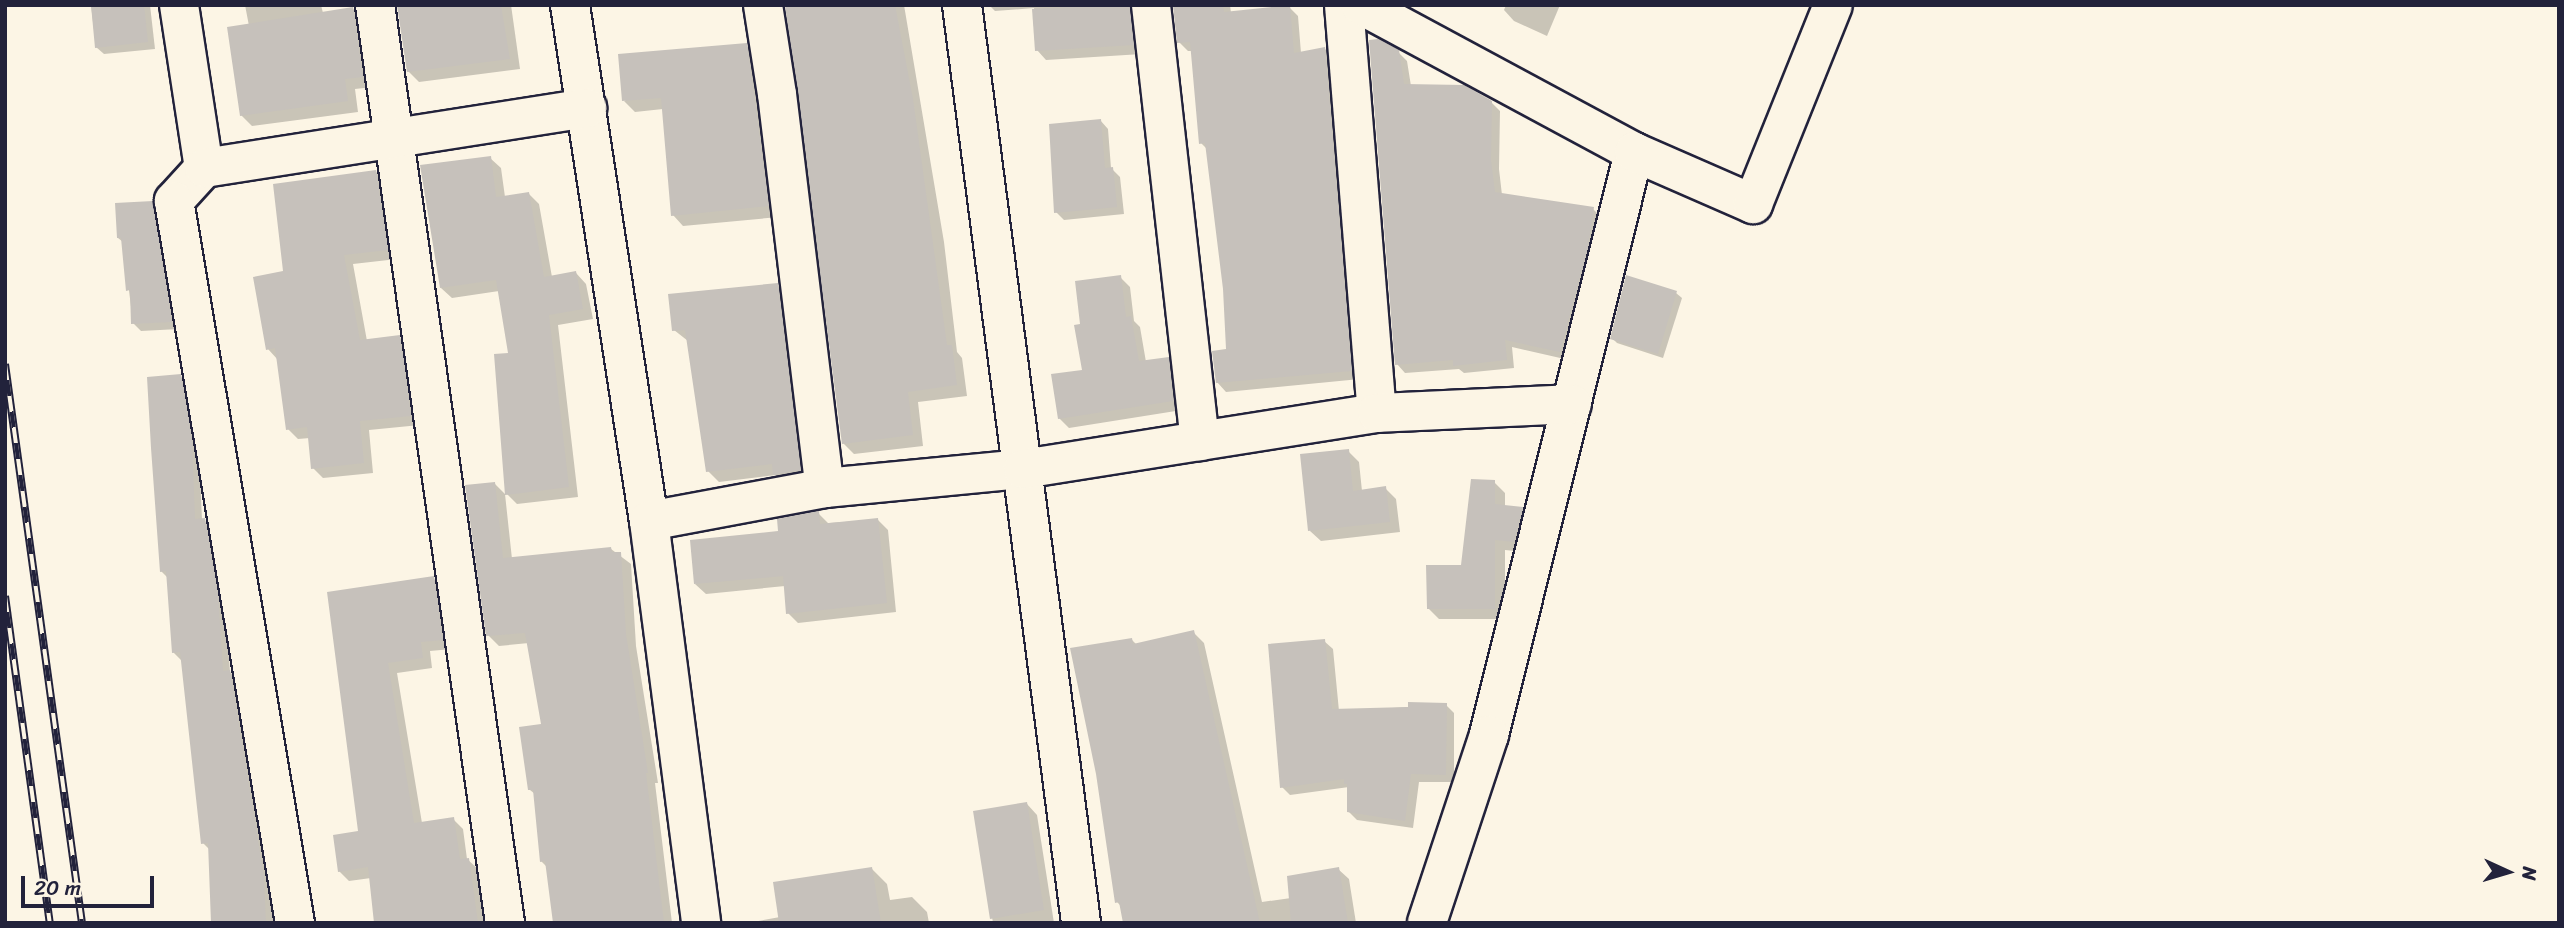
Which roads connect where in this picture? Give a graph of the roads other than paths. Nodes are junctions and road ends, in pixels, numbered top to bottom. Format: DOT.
graph roads {
  1 [pos="179,5"];
  2 [pos="375,5"];
  3 [pos="570,5"];
  4 [pos="763,5"];
  5 [pos="962,5"];
  6 [pos="1150,5"];
  7 [pos="1344,5"];
  8 [pos="1360,5"];
  9 [pos="1833,5"];
  10 [pos="587,108"];
  11 [pos="393,137"];
  12 [pos="1634,152"];
  13 [pos="204,167"];
  14 [pos="1572,404"];
  15 [pos="1377,413"];
  16 [pos="1200,441"];
  17 [pos="1023,469"];
  18 [pos="825,488"];
  19 [pos="649,521"];
  20 [pos="295,923"];
  21 [pos="505,923"];
  22 [pos="701,923"];
  23 [pos="1081,923"];
  24 [pos="1427,923"];
  1 -- 13 [label="street"];
  2 -- 11 [label="street"];
  3 -- 10 [label="street"];
  4 -- 18 [label="street"];
  5 -- 17 [label="street"];
  6 -- 16 [label="street"];
  7 -- 15 [label="street"];
  8 -- 12 [label="street"];
  9 -- 12 [label="street"];
  10 -- 11 [label="street"];
  10 -- 19 [label="street"];
  11 -- 13 [label="street"];
  11 -- 21 [label="street"];
  12 -- 14 [label="street"];
  13 -- 20 [label="street"];
  14 -- 15 [label="street"];
  14 -- 24 [label="street"];
  15 -- 16 [label="street"];
  16 -- 17 [label="street"];
  17 -- 18 [label="street"];
  17 -- 23 [label="street"];
  18 -- 19 [label="street"];
  19 -- 22 [label="street"];
}
